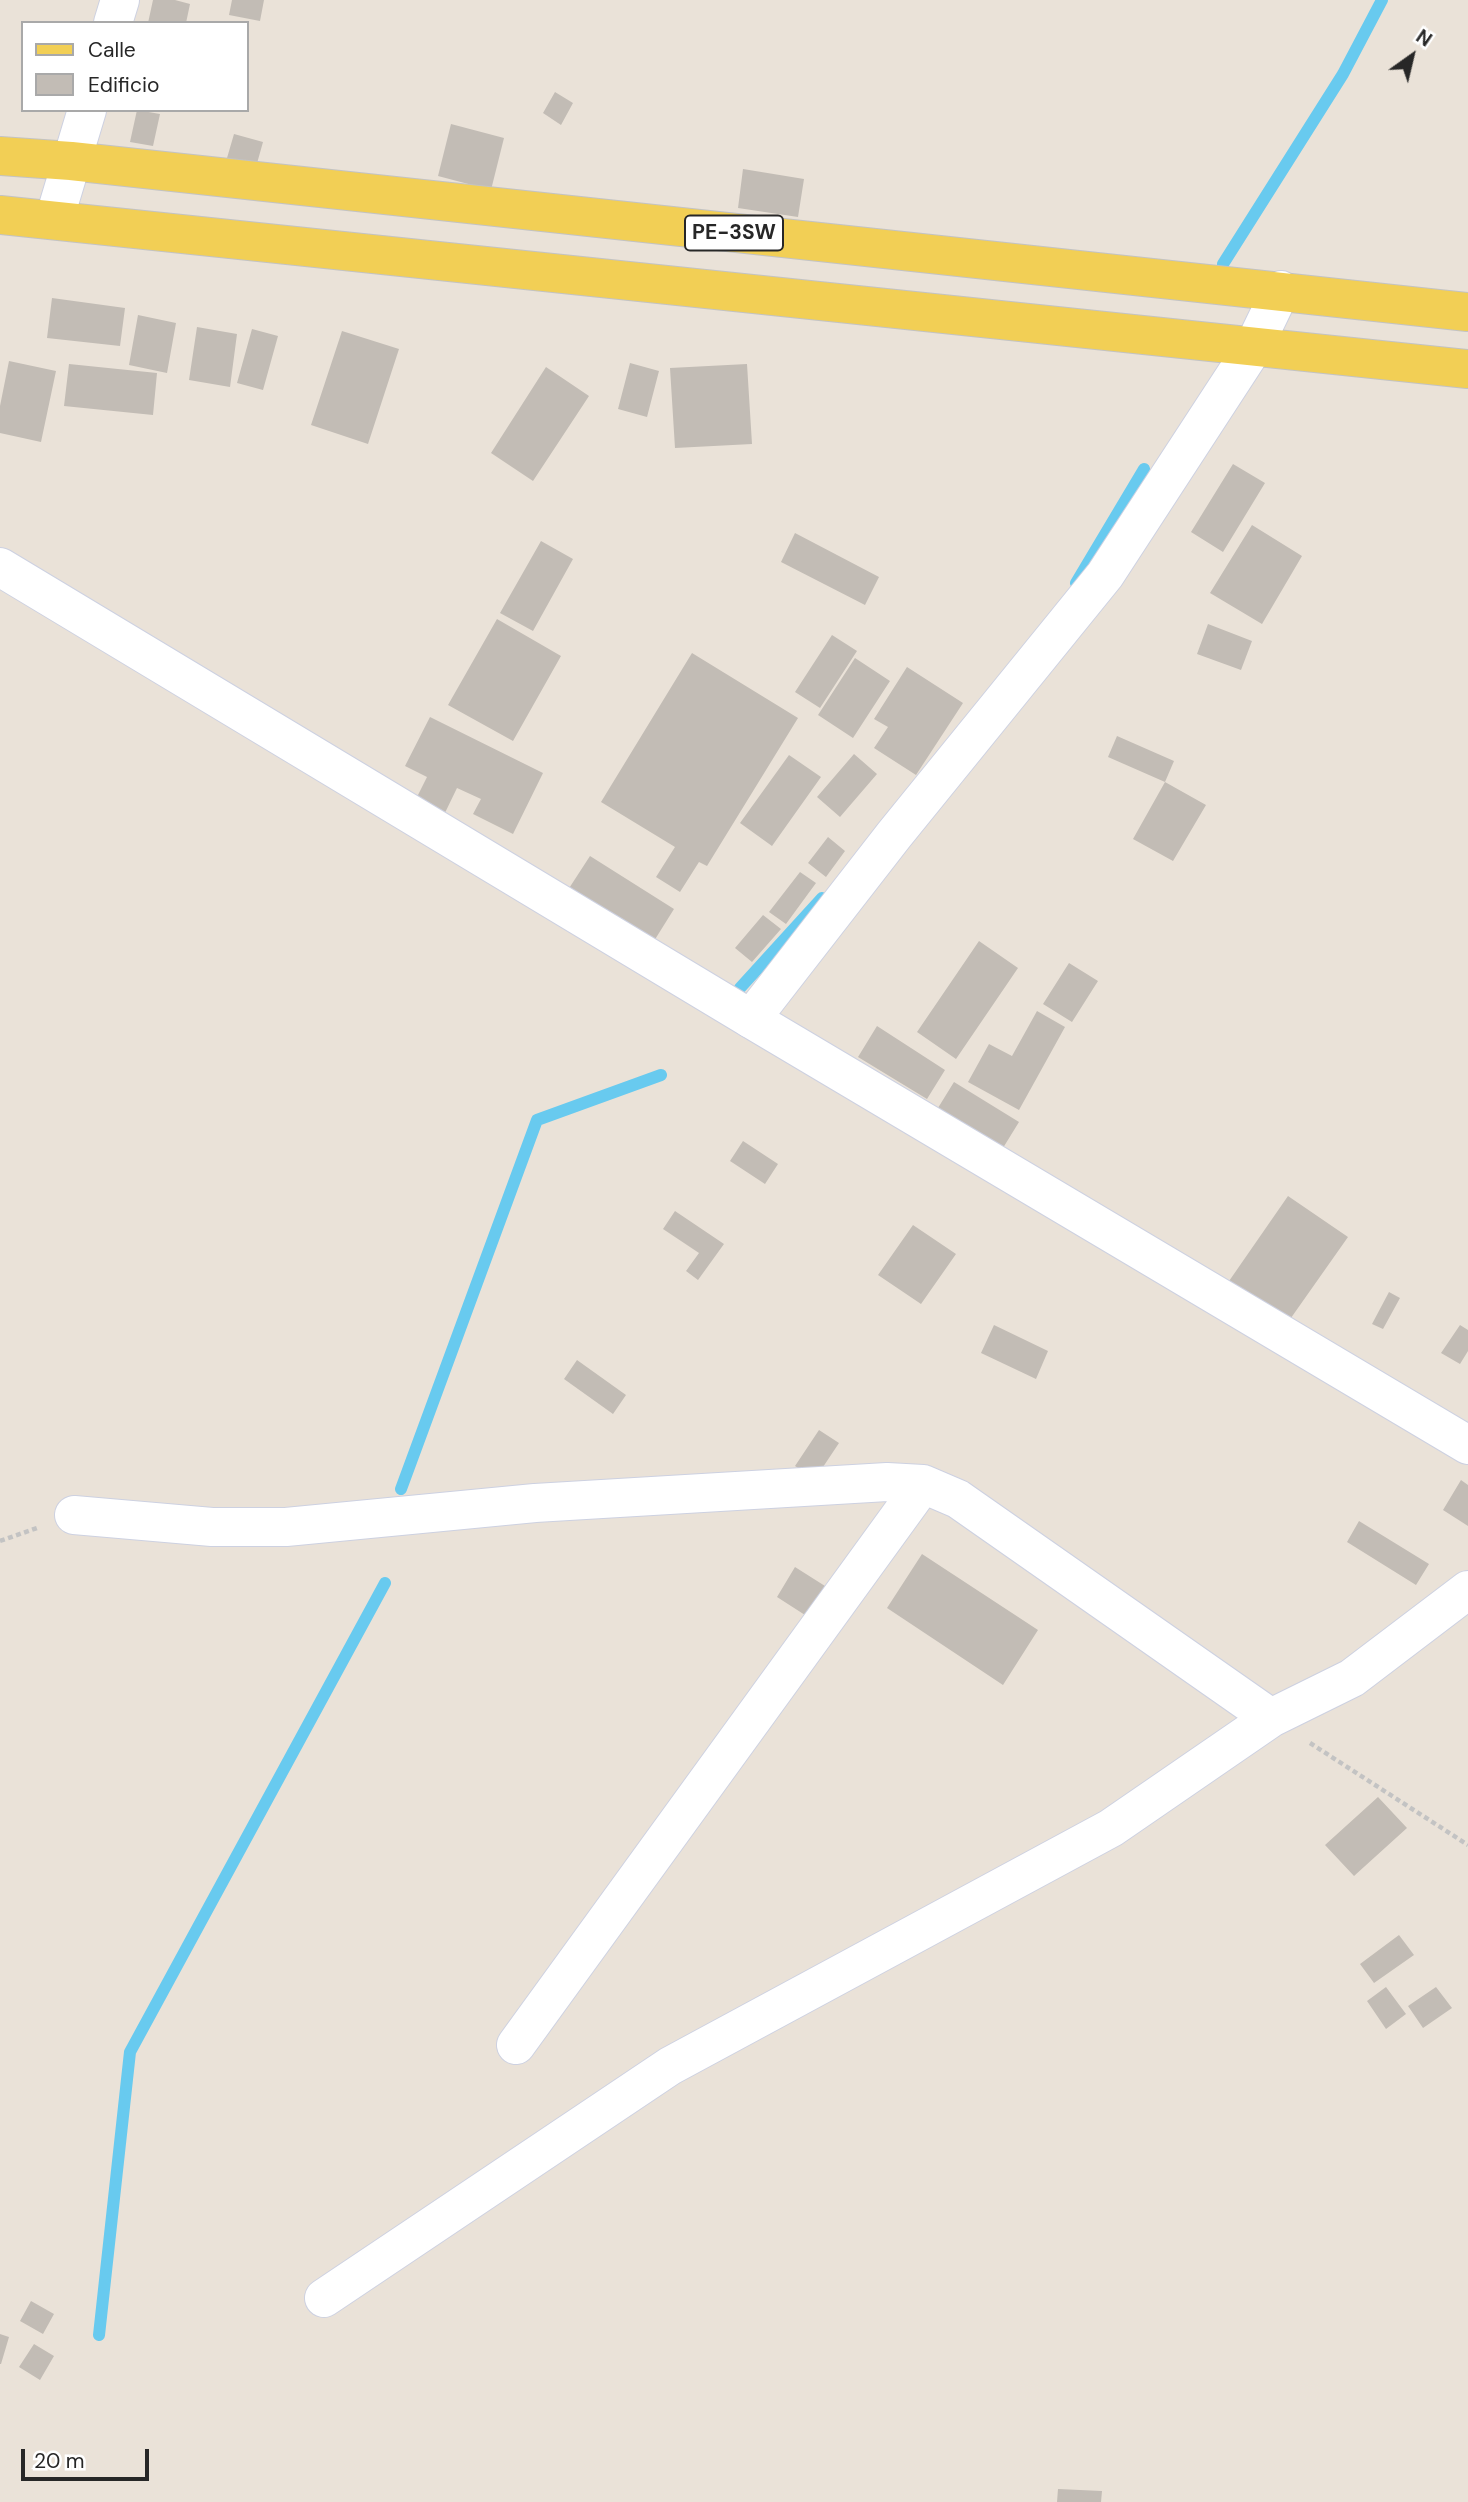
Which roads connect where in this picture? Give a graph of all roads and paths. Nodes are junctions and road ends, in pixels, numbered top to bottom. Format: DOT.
graph roads {
  1 [pos="120,0"];
  2 [pos="114,21"];
  3 [pos="85,112"];
  4 [pos="0,156"];
  5 [pos="71,161"];
  6 [pos="0,215"];
  7 [pos="54,220"];
  8 [pos="635,222"];
  9 [pos="974,258"];
  10 [pos="634,282"];
  11 [pos="1281,290"];
  12 [pos="1468,312"];
  13 [pos="967,317"];
  14 [pos="1253,348"];
  15 [pos="1468,369"];
  16 [pos="0,567"];
  17 [pos="751,1019"];
  18 [pos="1468,1445"];
  19 [pos="923,1484"];
  20 [pos="74,1515"];
  21 [pos="1468,1590"];
  22 [pos="1271,1718"];
  23 [pos="1468,1845"];
  24 [pos="516,2045"];
  25 [pos="324,2298"];
  1 -- 2 [label="street"];
  3 -- 5 [label="street"];
  4 -- 5 [label="main road, PE-3SW"];
  5 -- 7 [label="street"];
  5 -- 8 [label="main road, PE-3SW"];
  6 -- 7 [label="main road"];
  7 -- 10 [label="main road"];
  8 -- 9 [label="main road, PE-3SW"];
  8 -- 10 [label="main road"];
  9 -- 11 [label="main road, PE-3SW"];
  9 -- 13 [label="main road"];
  10 -- 13 [label="main road"];
  11 -- 12 [label="main road, PE-3SW"];
  11 -- 14 [label="street"];
  13 -- 14 [label="main road"];
  14 -- 15 [label="main road"];
  14 -- 17 [label="street"];
  16 -- 17 [label="street"];
  17 -- 18 [label="street"];
  19 -- 20 [label="street"];
  19 -- 22 [label="street"];
  19 -- 24 [label="street"];
  21 -- 22 [label="street"];
  22 -- 23 [label="path"];
  22 -- 25 [label="street"];
}
